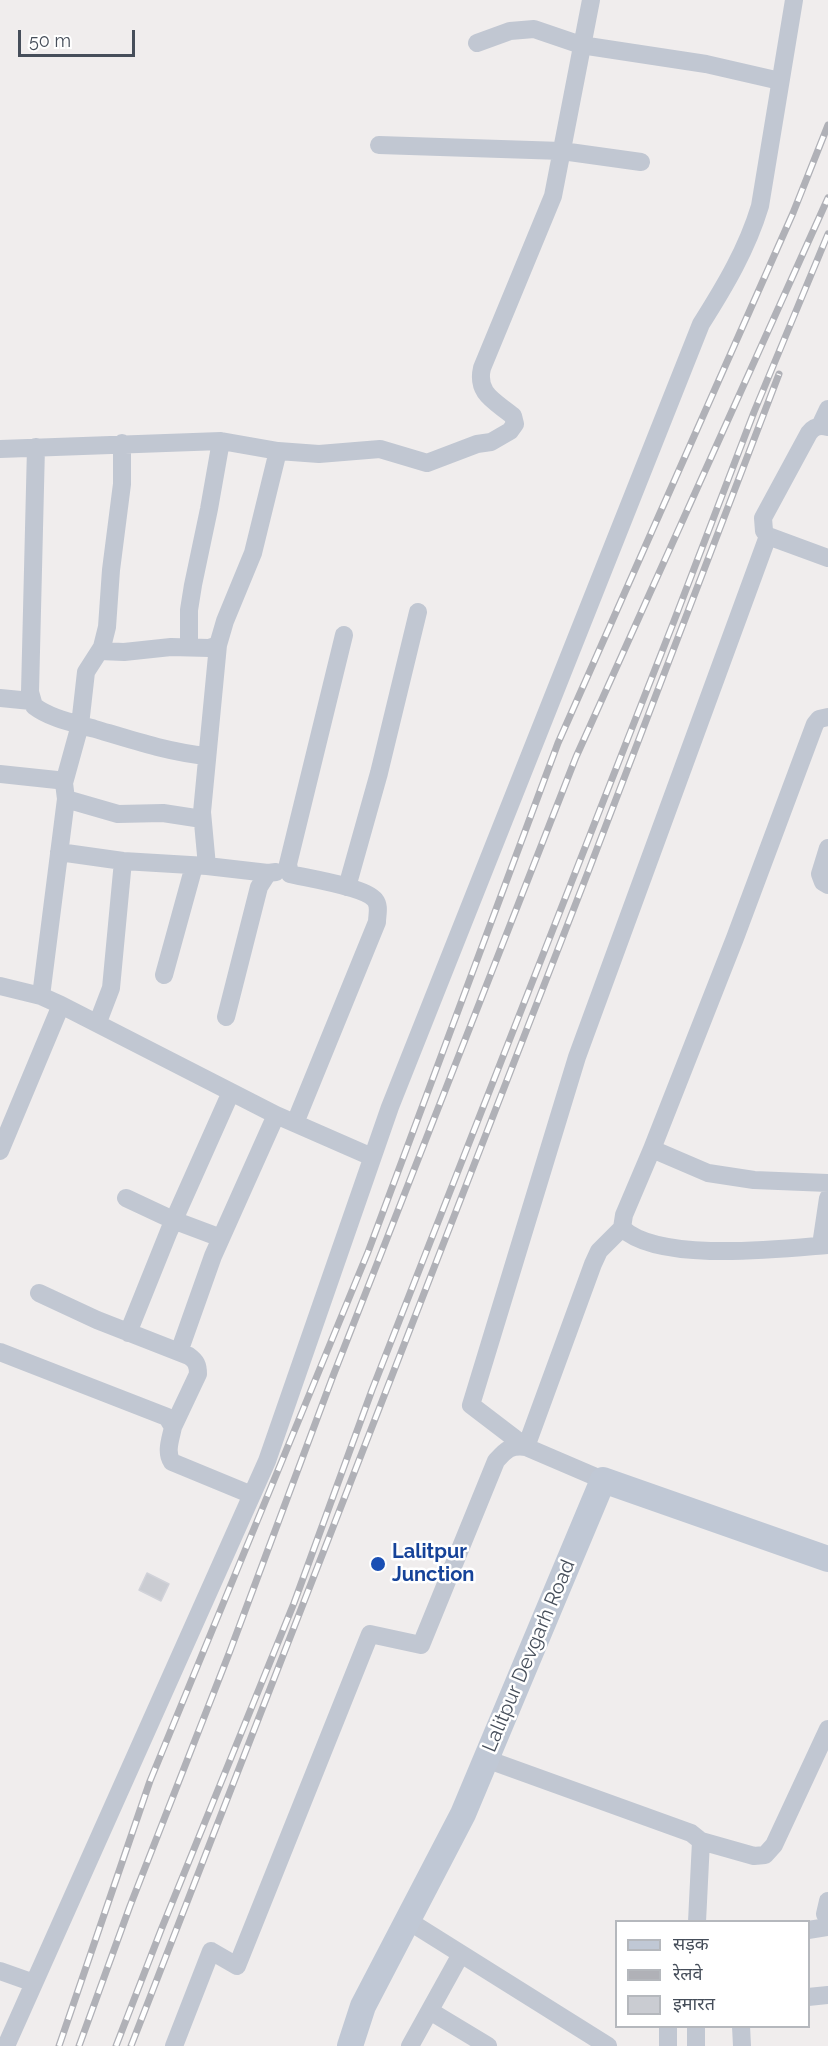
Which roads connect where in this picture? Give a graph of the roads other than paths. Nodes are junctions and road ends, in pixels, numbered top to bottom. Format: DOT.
graph roads {
  1 [pos="591,0"];
  2 [pos="794,0"];
  3 [pos="477,43"];
  4 [pos="581,45"];
  5 [pos="780,81"];
  6 [pos="379,145"];
  7 [pos="562,152"];
  8 [pos="641,162"];
  9 [pos="828,409"];
  10 [pos="824,426"];
  11 [pos="221,441"];
  12 [pos="122,443"];
  13 [pos="36,447"];
  14 [pos="0,449"];
  15 [pos="278,452"];
  16 [pos="768,536"];
  17 [pos="828,558"];
  18 [pos="418,612"];
  19 [pos="344,635"];
  20 [pos="218,645"];
  21 [pos="189,647"];
  22 [pos="100,651"];
  23 [pos="0,698"];
  24 [pos="31,701"];
  25 [pos="828,717"];
  26 [pos="80,725"];
  27 [pos="207,756"];
  28 [pos="0,774"];
  29 [pos="65,791"];
  30 [pos="202,819"];
  31 [pos="828,848"];
  32 [pos="59,852"];
  33 [pos="123,861"];
  34 [pos="200,866"];
  35 [pos="268,873"];
  36 [pos="290,874"];
  37 [pos="828,885"];
  38 [pos="347,887"];
  39 [pos="164,975"];
  40 [pos="0,986"];
  41 [pos="41,996"];
  42 [pos="61,1005"];
  43 [pos="226,1017"];
  44 [pos="98,1022"];
  45 [pos="231,1092"];
  46 [pos="276,1115"];
  47 [pos="295,1123"];
  48 [pos="652,1149"];
  49 [pos="0,1151"];
  50 [pos="372,1157"];
  51 [pos="828,1183"];
  52 [pos="126,1198"];
  53 [pos="828,1198"];
  54 [pos="173,1220"];
  55 [pos="622,1228"];
  56 [pos="221,1238"];
  57 [pos="825,1245"];
  58 [pos="39,1293"];
  59 [pos="128,1333"];
  60 [pos="0,1352"];
  61 [pos="178,1352"];
  62 [pos="173,1427"];
  63 [pos="526,1447"];
  64 [pos="603,1480"];
  65 [pos="252,1495"];
  66 [pos="828,1558"];
  67 [pos="828,1729"];
  68 [pos="486,1759"];
  69 [pos="701,1841"];
  70 [pos="828,1901"];
  71 [pos="407,1920"];
  72 [pos="697,1920"];
  73 [pos="828,1920"];
  74 [pos="828,1928"];
  75 [pos="810,1930"];
  76 [pos="461,1954"];
  77 [pos="0,1971"];
  78 [pos="34,1983"];
  79 [pos="828,1995"];
  80 [pos="810,1997"];
  81 [pos="430,2011"];
  82 [pos="668,2028"];
  83 [pos="696,2028"];
  84 [pos="741,2028"];
  85 [pos="476,2043"];
  86 [pos="6,2046"];
  87 [pos="174,2046"];
  88 [pos="351,2046"];
  89 [pos="410,2046"];
  90 [pos="608,2046"];
  91 [pos="668,2046"];
  92 [pos="696,2046"];
  93 [pos="742,2046"];
  1 -- 4 [label="street"];
  2 -- 5 [label="street"];
  3 -- 4 [label="street"];
  4 -- 5 [label="street"];
  4 -- 7 [label="street"];
  5 -- 50 [label="street"];
  6 -- 7 [label="street"];
  7 -- 8 [label="street"];
  7 -- 15 [label="street"];
  9 -- 10 [label="street"];
  10 -- 16 [label="street"];
  11 -- 12 [label="street"];
  11 -- 15 [label="street"];
  11 -- 21 [label="street"];
  12 -- 13 [label="street"];
  12 -- 22 [label="street"];
  13 -- 14 [label="street"];
  13 -- 24 [label="street"];
  15 -- 20 [label="street"];
  16 -- 17 [label="street"];
  16 -- 63 [label="street"];
  18 -- 38 [label="street"];
  19 -- 36 [label="street"];
  20 -- 21 [label="street"];
  20 -- 27 [label="street"];
  21 -- 22 [label="street"];
  22 -- 26 [label="street"];
  23 -- 24 [label="street"];
  24 -- 26 [label="street"];
  25 -- 48 [label="street"];
  26 -- 27 [label="street"];
  26 -- 29 [label="street"];
  27 -- 30 [label="street"];
  28 -- 29 [label="street"];
  29 -- 30 [label="street"];
  29 -- 32 [label="street"];
  30 -- 34 [label="street"];
  31 -- 37 [label="street"];
  32 -- 33 [label="street"];
  32 -- 41 [label="street"];
  33 -- 34 [label="street"];
  33 -- 44 [label="street"];
  34 -- 35 [label="street"];
  34 -- 39 [label="street"];
  35 -- 36 [label="street"];
  35 -- 43 [label="street"];
  36 -- 38 [label="street"];
  38 -- 47 [label="street"];
  40 -- 41 [label="street"];
  41 -- 42 [label="street"];
  42 -- 44 [label="street"];
  42 -- 49 [label="street"];
  44 -- 45 [label="street"];
  45 -- 46 [label="street"];
  45 -- 54 [label="street"];
  46 -- 47 [label="street"];
  46 -- 56 [label="street"];
  47 -- 50 [label="street"];
  48 -- 51 [label="street"];
  48 -- 55 [label="street"];
  50 -- 65 [label="street"];
  52 -- 54 [label="street"];
  53 -- 57 [label="street"];
  54 -- 56 [label="street"];
  54 -- 59 [label="street"];
  55 -- 57 [label="street"];
  55 -- 63 [label="street"];
  56 -- 61 [label="street"];
  58 -- 59 [label="street"];
  59 -- 61 [label="street"];
  60 -- 62 [label="street"];
  61 -- 62 [label="street"];
  62 -- 65 [label="street"];
  63 -- 64 [label="street"];
  63 -- 87 [label="street"];
  64 -- 66 [label="main road"];
  64 -- 68 [label="main road, Lalitpur Devgarh Road"];
  65 -- 78 [label="street"];
  67 -- 69 [label="street"];
  68 -- 69 [label="street"];
  68 -- 71 [label="main road, Lalitpur Devgarh Road"];
  69 -- 72 [label="street"];
  70 -- 73 [label="street"];
  71 -- 76 [label="street"];
  71 -- 88 [label="main road, Lalitpur Devgarh Road"];
  74 -- 75 [label="street"];
  76 -- 81 [label="street"];
  76 -- 90 [label="street"];
  77 -- 78 [label="street"];
  78 -- 86 [label="street"];
  79 -- 80 [label="street"];
  81 -- 85 [label="street"];
  81 -- 89 [label="street"];
  82 -- 91 [label="street"];
  83 -- 92 [label="street"];
  84 -- 93 [label="street"];
}
